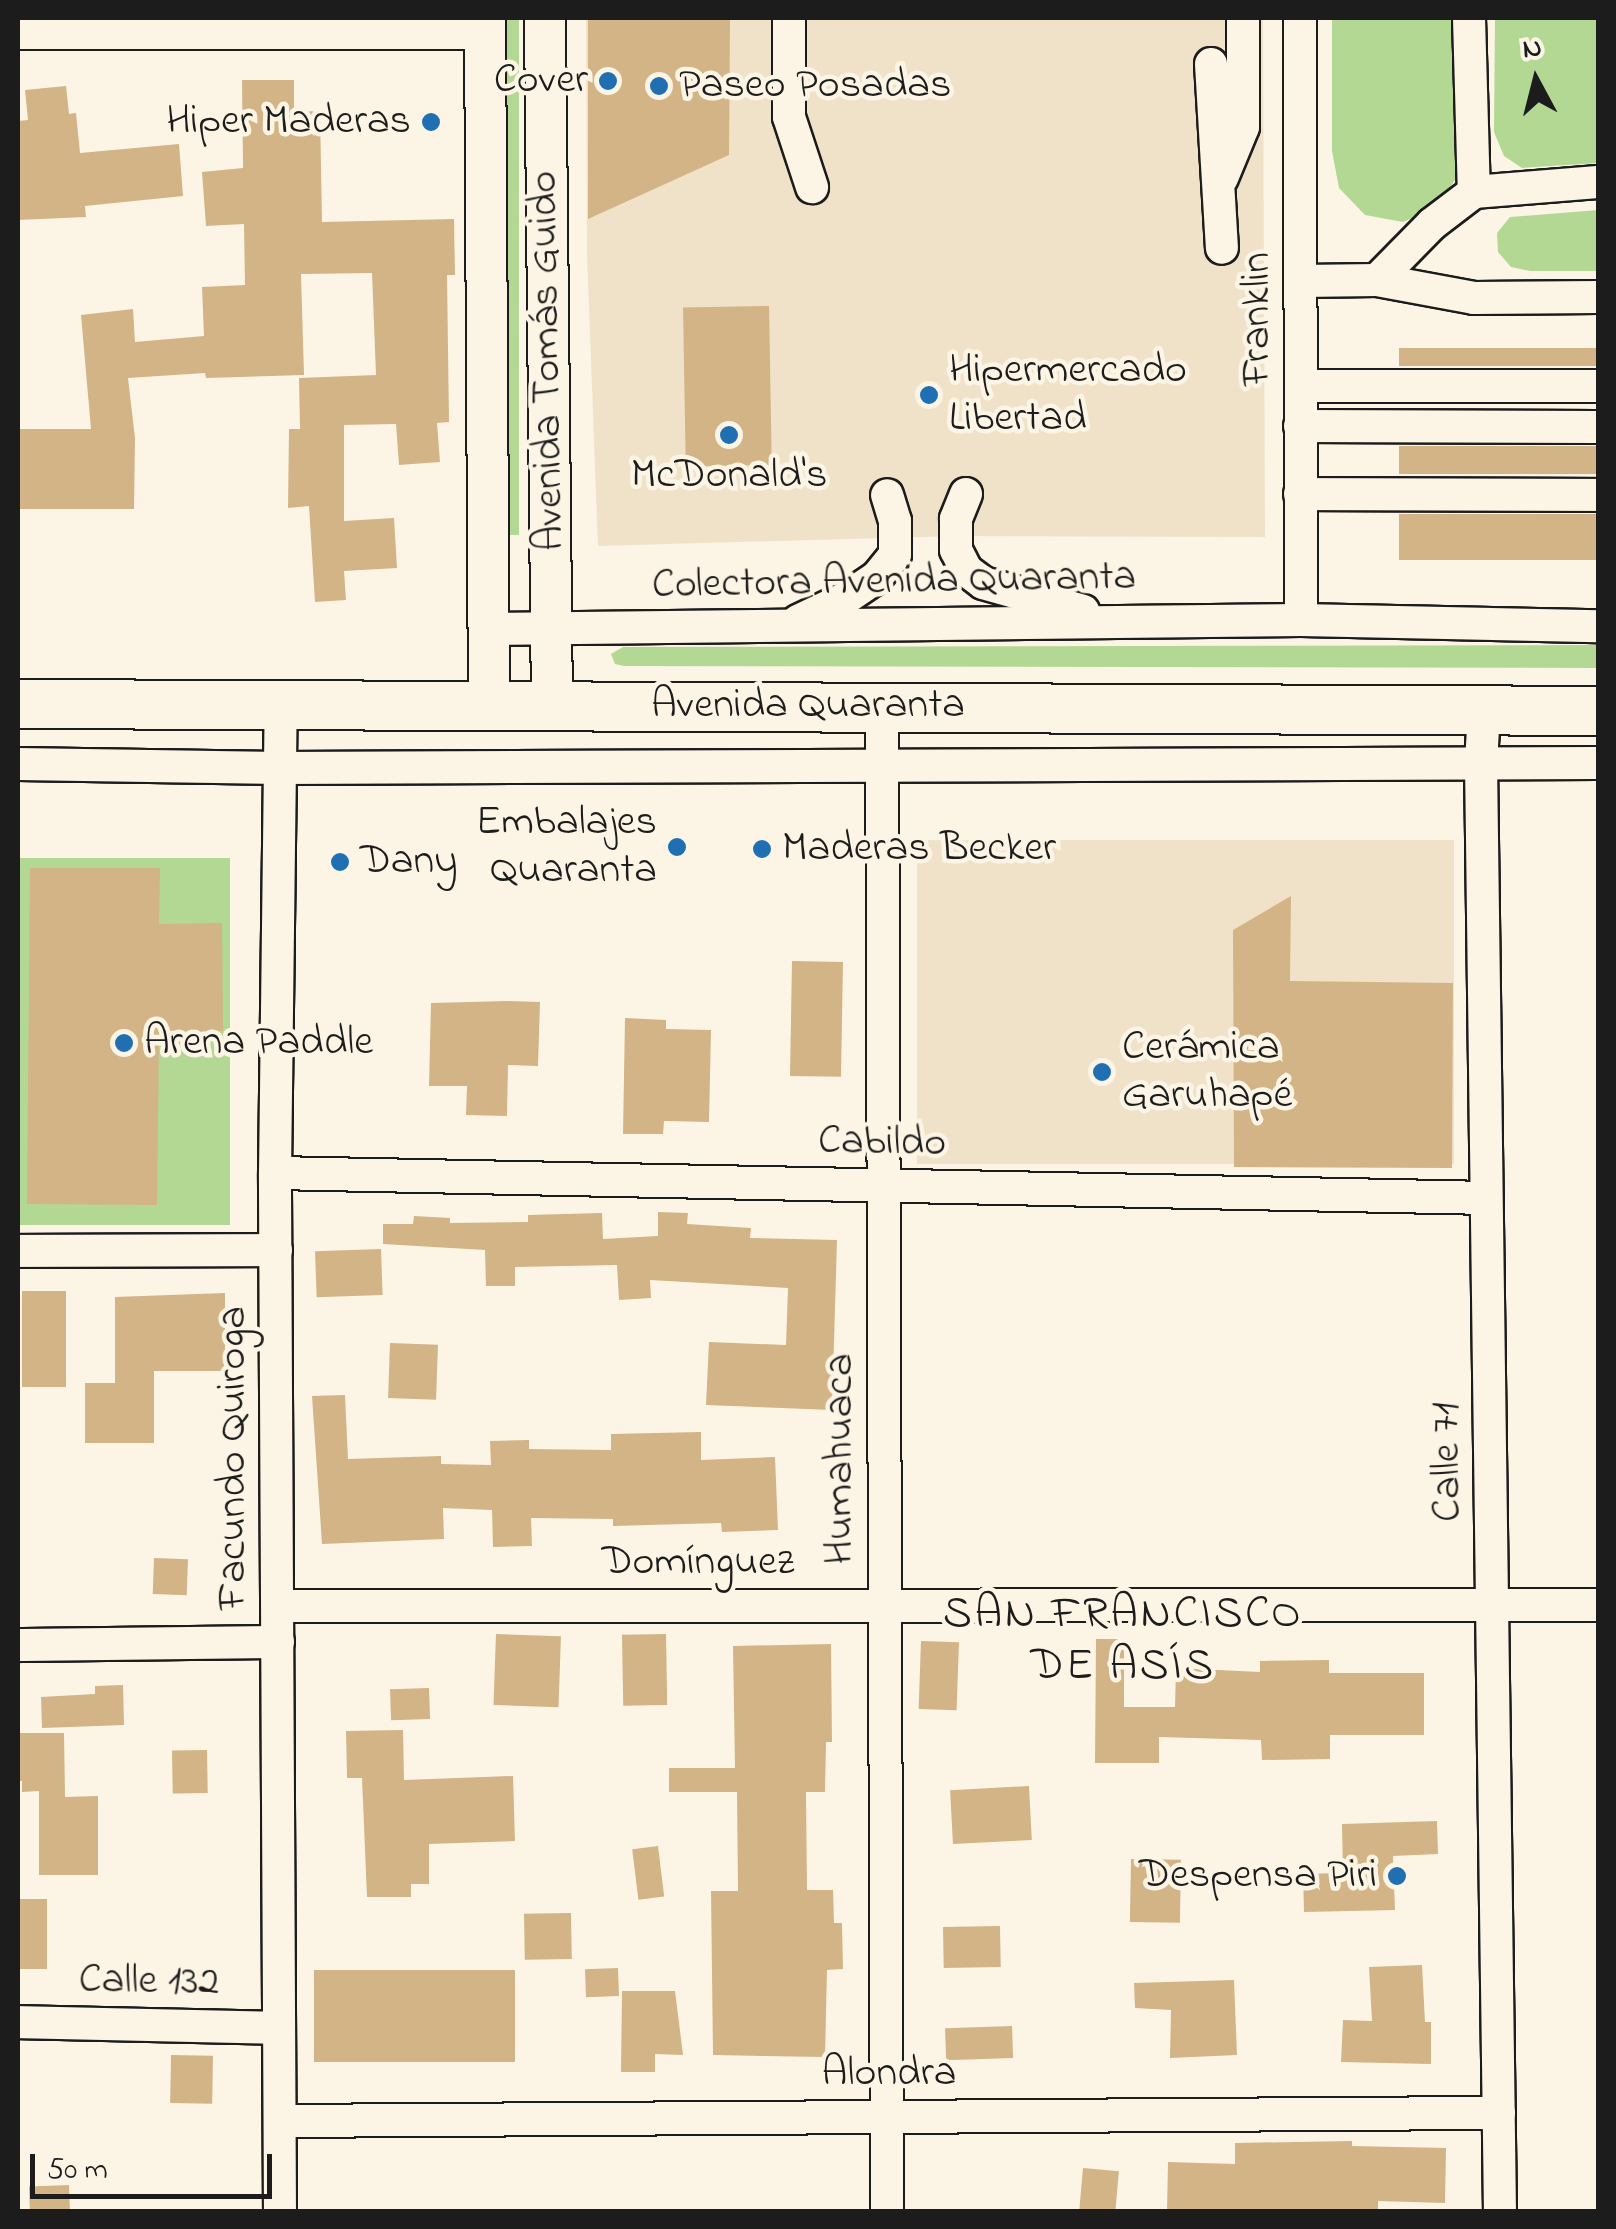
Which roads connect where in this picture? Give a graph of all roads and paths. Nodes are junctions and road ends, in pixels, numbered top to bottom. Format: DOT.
graph roads {
  1 [pos="545,18"];
  2 [pos="1300,18"];
  3 [pos="1469,18"];
  4 [pos="485,25"];
  5 [pos="1243,27"];
  6 [pos="789,29"];
  7 [pos="18,33"];
  8 [pos="1211,64"];
  9 [pos="1598,182"];
  10 [pos="812,187"];
  11 [pos="1218,187"];
  12 [pos="1474,192"];
  13 [pos="1222,248"];
  14 [pos="1376,280"];
  15 [pos="1300,281"];
  16 [pos="1598,297"];
  17 [pos="1301,386"];
  18 [pos="1598,386"];
  19 [pos="1300,426"];
  20 [pos="1598,426"];
  21 [pos="966,494"];
  22 [pos="1300,494"];
  23 [pos="887,495"];
  24 [pos="1598,495"];
  25 [pos="1301,620"];
  26 [pos="1122,622"];
  27 [pos="787,626"];
  28 [pos="1598,626"];
  29 [pos="551,628"];
  30 [pos="488,629"];
  31 [pos="18,704"];
  32 [pos="280,704"];
  33 [pos="489,704"];
  34 [pos="552,705"];
  35 [pos="882,706"];
  36 [pos="1598,711"];
  37 [pos="1484,712"];
  38 [pos="882,762"];
  39 [pos="1481,762"];
  40 [pos="1598,763"];
  41 [pos="18,764"];
  42 [pos="280,768"];
  43 [pos="275,1172"];
  44 [pos="883,1186"];
  45 [pos="1486,1198"];
  46 [pos="276,1250"];
  47 [pos="18,1251"];
  48 [pos="884,1605"];
  49 [pos="1492,1605"];
  50 [pos="1598,1605"];
  51 [pos="278,1606"];
  52 [pos="278,1642"];
  53 [pos="18,1645"];
  54 [pos="18,2022"];
  55 [pos="279,2028"];
  56 [pos="1499,2113"];
  57 [pos="886,2117"];
  58 [pos="280,2120"];
  59 [pos="280,2212"];
  60 [pos="887,2212"];
  61 [pos="1500,2212"];
  1 -- 29 [label="main road, Avenida Tomás Guido"];
  2 -- 15 [label="street, Franklin"];
  3 -- 12 [label="street"];
  4 -- 7 [label="street"];
  4 -- 30 [label="main road, Avenida Tomás Guido"];
  5 -- 11 [label="street"];
  6 -- 10 [label="street"];
  8 -- 11 [label="street"];
  9 -- 12 [label="street"];
  11 -- 13 [label="street"];
  12 -- 14 [label="street"];
  14 -- 15 [label="street"];
  14 -- 16 [label="street"];
  15 -- 17 [label="street, Franklin"];
  17 -- 18 [label="street"];
  17 -- 19 [label="street, Franklin"];
  19 -- 20 [label="street"];
  19 -- 22 [label="street, Franklin"];
  21 -- 26 [label="street"];
  22 -- 24 [label="street"];
  22 -- 25 [label="street, Franklin"];
  23 -- 27 [label="street"];
  25 -- 26 [label="street, Colectora Avenida Quaranta"];
  25 -- 28 [label="street, Colectora Avenida Quaranta"];
  26 -- 27 [label="street, Colectora Avenida Quaranta"];
  27 -- 29 [label="street, Colectora Avenida Quaranta"];
  29 -- 30 [label="street, Colectora Avenida Quaranta"];
  29 -- 34 [label="main road, Avenida Tomás Guido"];
  30 -- 33 [label="main road, Avenida Tomás Guido"];
  31 -- 32 [label="highway, Avenida Quaranta"];
  32 -- 33 [label="highway, Avenida Quaranta"];
  32 -- 42 [label="street, Facundo Quiroga"];
  33 -- 34 [label="highway, Avenida Quaranta"];
  34 -- 35 [label="highway, Avenida Quaranta"];
  35 -- 37 [label="highway, Avenida Quaranta"];
  35 -- 38 [label="street, Humahuaca"];
  36 -- 37 [label="highway, Avenida Quaranta"];
  37 -- 39 [label="street, Calle 71"];
  38 -- 39 [label="street"];
  38 -- 42 [label="street"];
  38 -- 44 [label="street, Humahuaca"];
  39 -- 40 [label="street"];
  39 -- 45 [label="street, Calle 71"];
  41 -- 42 [label="street"];
  42 -- 43 [label="street, Facundo Quiroga"];
  43 -- 44 [label="street, Cabildo"];
  43 -- 46 [label="street, Facundo Quiroga"];
  44 -- 45 [label="street, Cabildo"];
  44 -- 48 [label="street, Humahuaca"];
  45 -- 49 [label="street, Calle 71"];
  46 -- 47 [label="street"];
  46 -- 51 [label="street, Facundo Quiroga"];
  48 -- 49 [label="street, Domínguez"];
  48 -- 51 [label="street, Domínguez"];
  48 -- 57 [label="street, Humahuaca"];
  49 -- 50 [label="street, Domínguez"];
  49 -- 56 [label="street, Calle 71"];
  51 -- 52 [label="street, Facundo Quiroga"];
  52 -- 53 [label="street"];
  52 -- 55 [label="street, Facundo Quiroga"];
  54 -- 55 [label="street, Calle 132"];
  55 -- 58 [label="street, Facundo Quiroga"];
  56 -- 57 [label="street, Alondra"];
  56 -- 61 [label="street, Calle 71"];
  57 -- 58 [label="street, Alondra"];
  57 -- 60 [label="street, Humahuaca"];
  58 -- 59 [label="street, Facundo Quiroga"];
}
